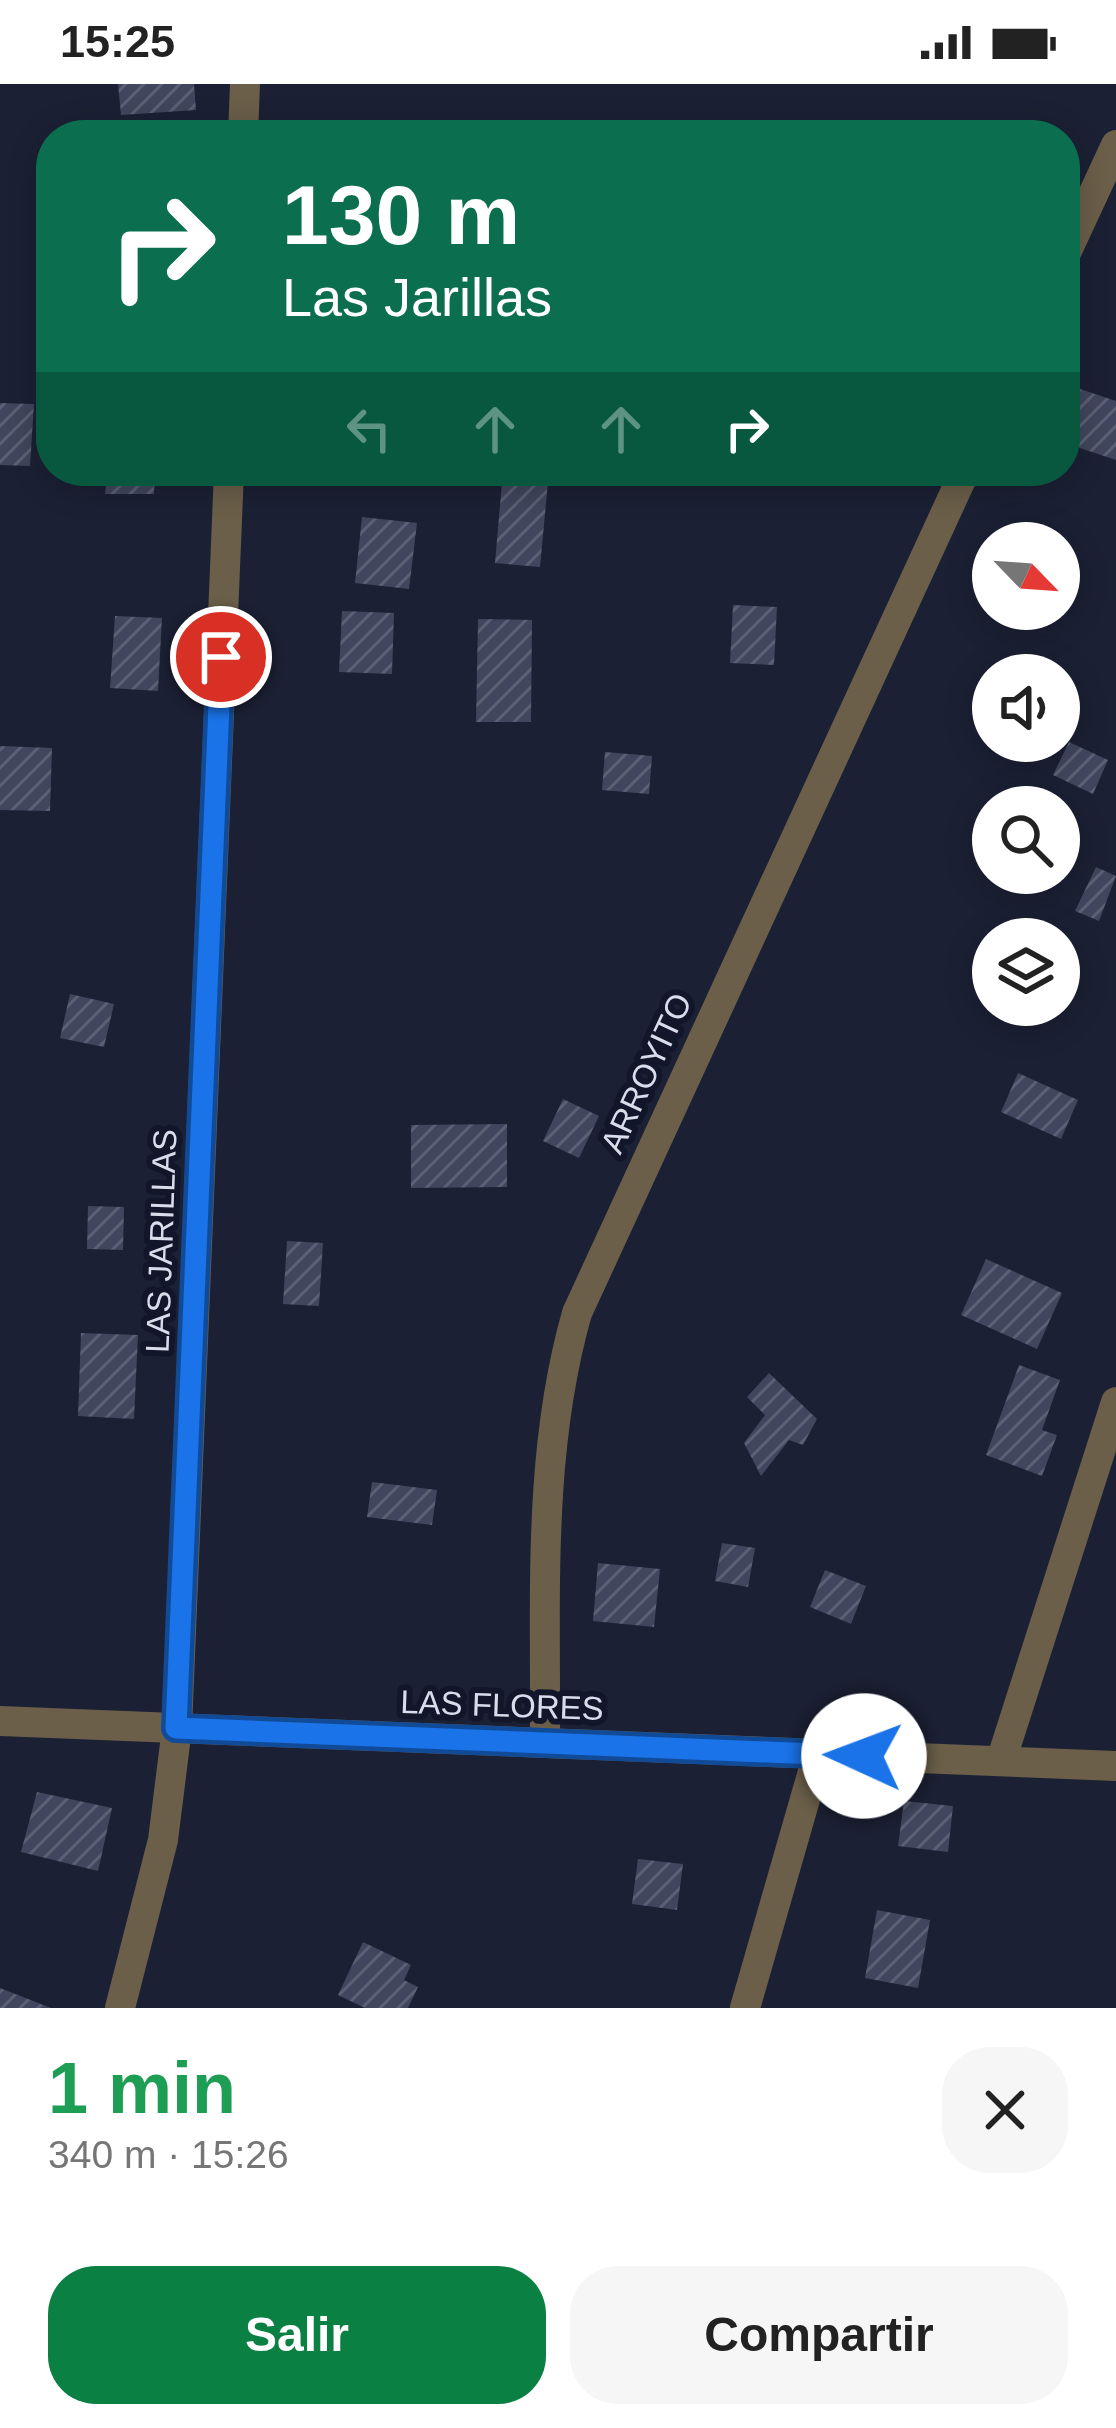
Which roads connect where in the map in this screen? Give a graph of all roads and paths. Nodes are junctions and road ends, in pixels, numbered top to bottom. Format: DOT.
graph roads {
  1 [pos="245,84"];
  2 [pos="244,120"];
  3 [pos="1116,145"];
  4 [pos="1080,223"];
  5 [pos="228,486"];
  6 [pos="958,486"];
  7 [pos="1116,1402"];
  8 [pos="0,1720"];
  9 [pos="176,1728"];
  10 [pos="544,1742"];
  11 [pos="818,1754"];
  12 [pos="1001,1761"];
  13 [pos="1116,1766"];
  14 [pos="120,2008"];
  15 [pos="745,2008"];
  1 -- 2 [label="street"];
  3 -- 4 [label="street"];
  5 -- 9 [label="street, LAS JARILLAS"];
  6 -- 10 [label="street, ARROYITO"];
  7 -- 12 [label="street"];
  8 -- 9 [label="street, LAS FLORES"];
  9 -- 10 [label="street, LAS FLORES"];
  9 -- 14 [label="street, LAS JARILLAS"];
  10 -- 11 [label="street, LAS FLORES"];
  11 -- 12 [label="street, LAS FLORES"];
  11 -- 15 [label="street"];
  12 -- 13 [label="street, LAS FLORES"];
}
